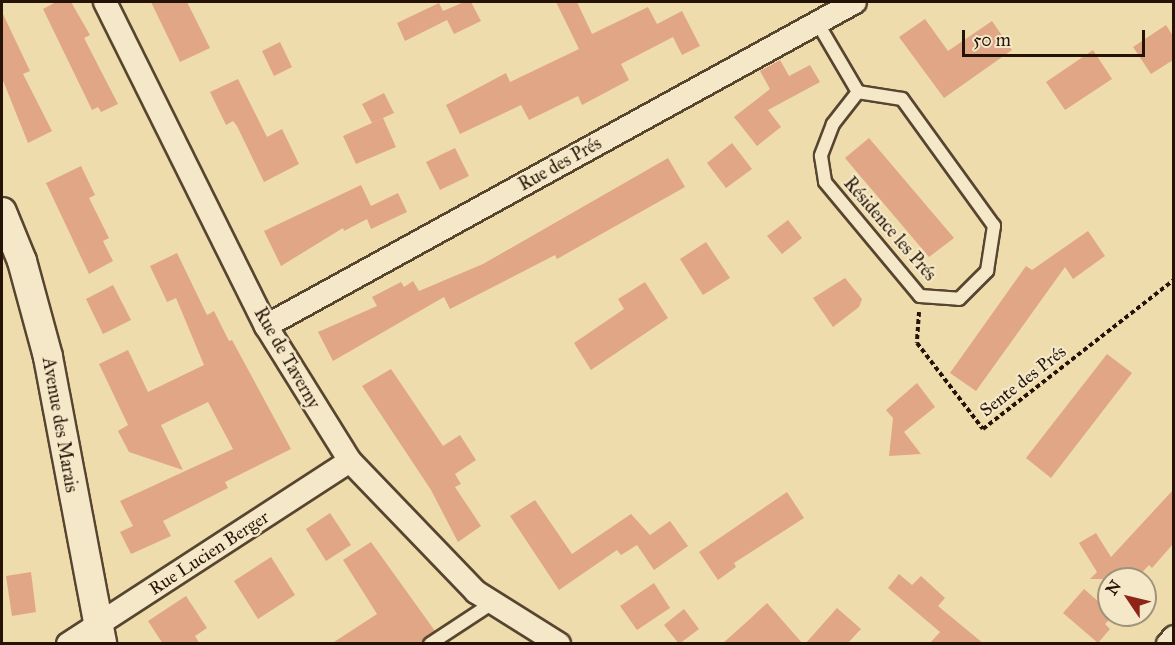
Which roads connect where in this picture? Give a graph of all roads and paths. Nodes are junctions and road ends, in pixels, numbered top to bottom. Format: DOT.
graph roads {
  1 [pos="105,2"];
  2 [pos="855,2"];
  3 [pos="817,22"];
  4 [pos="858,92"];
  5 [pos="2,212"];
  6 [pos="1173,280"];
  7 [pos="920,296"];
  8 [pos="266,326"];
  9 [pos="350,461"];
  10 [pos="491,604"];
  11 [pos="100,634"];
  12 [pos="1173,637"];
  13 [pos="68,644"];
  14 [pos="430,644"];
  15 [pos="559,644"];
  16 [pos="1168,644"];
  1 -- 8 [label="street, Rue de Taverny"];
  2 -- 3 [label="street, Rue des Prés"];
  3 -- 4 [label="lane"];
  3 -- 8 [label="street, Rue des Prés"];
  4 -- 7 [label="lane, Résidence les Prés"];
  4 -- 7 [label="lane, Résidence les Prés"];
  5 -- 11 [label="street, Avenue des Marais"];
  6 -- 7 [label="path, Sente des Prés"];
  8 -- 9 [label="street, Rue de Taverny"];
  9 -- 10 [label="street, Rue de Taverny"];
  9 -- 11 [label="street, Rue Lucien Berger"];
  10 -- 14 [label="lane"];
  10 -- 15 [label="street, Rue de Taverny"];
  11 -- 13 [label="street, Rue Lucien Berger"];
  12 -- 16 [label="street"];
}
